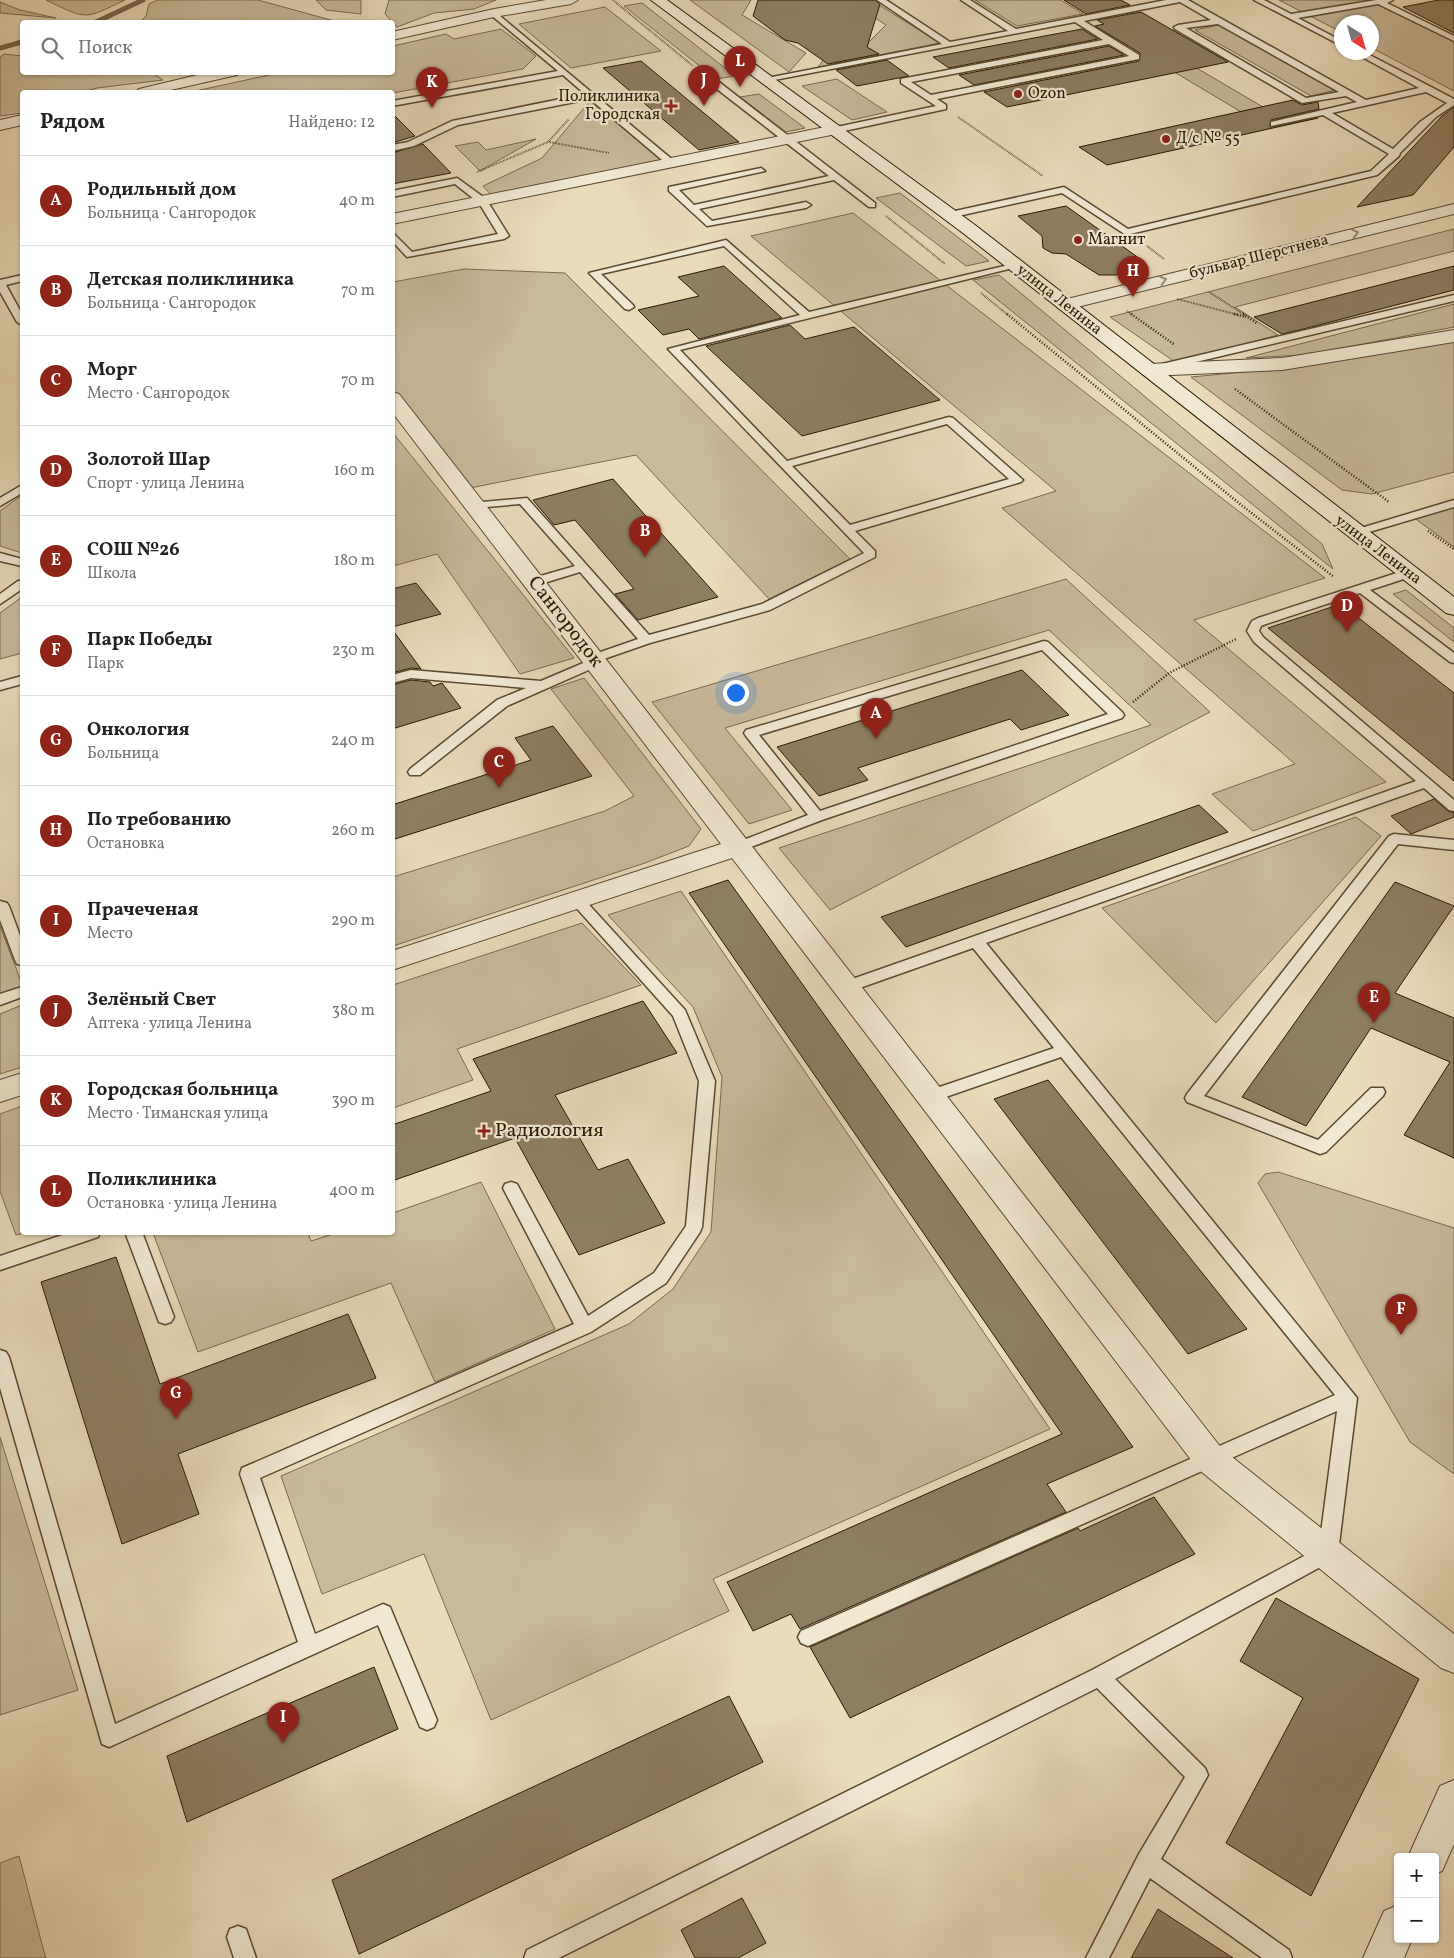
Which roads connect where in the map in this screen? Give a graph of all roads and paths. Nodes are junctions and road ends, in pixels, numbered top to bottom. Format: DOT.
graph roads {
  1 [pos="571,0"];
  2 [pos="613,0"];
  3 [pos="658,0"];
  4 [pos="881,0"];
  5 [pos="965,0"];
  6 [pos="1178,0"];
  7 [pos="1182,0"];
  8 [pos="1258,0"];
  9 [pos="1389,0"];
  10 [pos="1379,2"];
  11 [pos="494,13"];
  12 [pos="1290,17"];
  13 [pos="1077,20"];
  14 [pos="1219,20"];
  15 [pos="1015,32"];
  16 [pos="395,35"];
  17 [pos="1454,39"];
  18 [pos="1334,40"];
  19 [pos="1110,41"];
  20 [pos="949,45"];
  21 [pos="874,60"];
  22 [pos="1372,60"];
  23 [pos="884,66"];
  24 [pos="562,73"];
  25 [pos="219,75"];
  26 [pos="707,77"];
  27 [pos="767,80"];
  28 [pos="1426,89"];
  29 [pos="153,90"];
  30 [pos="1347,93"];
  31 [pos="590,96"];
  32 [pos="930,98"];
  33 [pos="1453,102"];
  34 [pos="395,103"];
  35 [pos="1365,103"];
  36 [pos="943,107"];
  37 [pos="1325,112"];
  38 [pos="20,120"];
  39 [pos="1274,124"];
  40 [pos="0,125"];
  41 [pos="835,130"];
  42 [pos="786,140"];
  43 [pos="395,147"];
  44 [pos="1396,154"];
  45 [pos="671,163"];
  46 [pos="762,170"];
  47 [pos="836,177"];
  48 [pos="457,181"];
  49 [pos="1064,190"];
  50 [pos="395,193"];
  51 [pos="483,200"];
  52 [pos="872,204"];
  53 [pos="806,205"];
  54 [pos="692,208"];
  55 [pos="1454,209"];
  56 [pos="949,215"];
  57 [pos="395,218"];
  58 [pos="1126,232"];
  59 [pos="395,238"];
  60 [pos="1014,265"];
  61 [pos="1187,274"];
  62 [pos="20,278"];
  63 [pos="962,278"];
  64 [pos="0,283"];
  65 [pos="1202,287"];
  66 [pos="1104,295"];
  67 [pos="1171,298"];
  68 [pos="1454,298"];
  69 [pos="1065,304"];
  70 [pos="629,307"];
  71 [pos="808,317"];
  72 [pos="20,318"];
  73 [pos="1250,318"];
  74 [pos="1454,336"];
  75 [pos="1282,339"];
  76 [pos="1200,363"];
  77 [pos="1149,370"];
  78 [pos="395,402"];
  79 [pos="783,464"];
  80 [pos="20,489"];
  81 [pos="0,503"];
  82 [pos="1454,503"];
  83 [pos="475,505"];
  84 [pos="1409,517"];
  85 [pos="847,530"];
  86 [pos="1355,533"];
  87 [pos="1446,544"];
  88 [pos="1454,546"];
  89 [pos="1454,549"];
  90 [pos="0,557"];
  91 [pos="20,563"];
  92 [pos="582,568"];
  93 [pos="1409,573"];
  94 [pos="534,582"];
  95 [pos="20,585"];
  96 [pos="1357,590"];
  97 [pos="0,600"];
  98 [pos="1454,608"];
  99 [pos="1253,631"];
  100 [pos="646,640"];
  101 [pos="1454,659"];
  102 [pos="595,660"];
  103 [pos="395,678"];
  104 [pos="20,681"];
  105 [pos="543,685"];
  106 [pos="0,686"];
  107 [pos="1117,715"];
  108 [pos="415,772"];
  109 [pos="1425,783"];
  110 [pos="1454,807"];
  111 [pos="817,817"];
  112 [pos="1454,845"];
  113 [pos="738,847"];
  114 [pos="577,900"];
  115 [pos="0,906"];
  116 [pos="976,941"];
  117 [pos="20,955"];
  118 [pos="395,960"];
  119 [pos="846,987"];
  120 [pos="20,993"];
  121 [pos="0,1000"];
  122 [pos="1064,1050"];
  123 [pos="20,1085"];
  124 [pos="0,1091"];
  125 [pos="1377,1092"];
  126 [pos="931,1096"];
  127 [pos="511,1188"];
  128 [pos="83,1235"];
  129 [pos="134,1235"];
  130 [pos="0,1263"];
  131 [pos="165,1317"];
  132 [pos="585,1327"];
  133 [pos="0,1357"];
  134 [pos="1348,1398"];
  135 [pos="1210,1459"];
  136 [pos="1328,1553"];
  137 [pos="808,1637"];
  138 [pos="309,1645"];
  139 [pos="1454,1656"];
  140 [pos="1099,1677"];
  141 [pos="427,1720"];
  142 [pos="1454,1799"];
  143 [pos="1430,1853"];
  144 [pos="1146,1862"];
  145 [pos="1394,1934"];
  146 [pos="535,1958"];
  147 [pos="1097,1958"];
  148 [pos="1281,1958"];
  149 [pos="1383,1958"];
  1 -- 11 [label="street"];
  2 -- 26 [label="path"];
  3 -- 27 [label="street, улица Ленина"];
  4 -- 20 [label="lane"];
  5 -- 15 [label="lane"];
  6 -- 13 [label="lane"];
  7 -- 14 [label="lane"];
  8 -- 12 [label="lane"];
  9 -- 10 [label="lane"];
  10 -- 12 [label="lane"];
  10 -- 17 [label="lane"];
  11 -- 16 [label="street"];
  11 -- 24 [label="lane"];
  12 -- 18 [label="lane"];
  13 -- 15 [label="lane"];
  13 -- 19 [label="lane"];
  14 -- 30 [label="lane"];
  14 -- 30 [label="lane"];
  15 -- 20 [label="lane"];
  19 -- 32 [label="lane"];
  19 -- 32 [label="lane"];
  20 -- 21 [label="lane"];
  21 -- 23 [label="lane"];
  21 -- 27 [label="lane"];
  22 -- 28 [label="lane"];
  24 -- 31 [label="lane"];
  24 -- 34 [label="lane"];
  25 -- 29 [label="street"];
  26 -- 42 [label="lane"];
  27 -- 41 [label="street, улица Ленина"];
  28 -- 33 [label="lane"];
  28 -- 35 [label="lane"];
  30 -- 35 [label="lane"];
  31 -- 43 [label="lane"];
  31 -- 45 [label="lane"];
  31 -- 48 [label="path"];
  32 -- 36 [label="lane"];
  33 -- 44 [label="lane"];
  35 -- 37 [label="lane"];
  36 -- 41 [label="lane"];
  36 -- 49 [label="path"];
  37 -- 39 [label="lane"];
  37 -- 44 [label="lane"];
  38 -- 40 [label="street"];
  41 -- 42 [label="street"];
  41 -- 56 [label="street, улица Ленина"];
  42 -- 45 [label="street"];
  42 -- 47 [label="lane"];
  44 -- 58 [label="lane"];
  45 -- 51 [label="street"];
  46 -- 54 [label="lane"];
  47 -- 52 [label="lane"];
  47 -- 54 [label="lane"];
  48 -- 50 [label="lane"];
  48 -- 51 [label="lane"];
  49 -- 56 [label="lane"];
  49 -- 58 [label="lane"];
  51 -- 57 [label="street"];
  51 -- 59 [label="lane"];
  52 -- 63 [label="path"];
  53 -- 54 [label="lane"];
  61 -- 55 [label="street, бульвар Шерстнева, one-way"];
  56 -- 60 [label="street, улица Ленина"];
  58 -- 61 [label="path"];
  60 -- 63 [label="lane"];
  60 -- 69 [label="street, улица Ленина"];
  66 -- 61 [label="street, бульвар Шерстнева, one-way"];
  62 -- 64 [label="lane"];
  63 -- 71 [label="lane"];
  63 -- 96 [label="path"];
  64 -- 72 [label="lane"];
  65 -- 73 [label="path"];
  66 -- 69 [label="street, бульвар Шерстнева"];
  66 -- 76 [label="path"];
  67 -- 73 [label="path"];
  68 -- 75 [label="lane"];
  69 -- 77 [label="street, улица Ленина"];
  70 -- 71 [label="lane"];
  71 -- 79 [label="lane"];
  73 -- 75 [label="path"];
  74 -- 76 [label="street"];
  75 -- 76 [label="lane"];
  76 -- 77 [label="street"];
  76 -- 84 [label="path"];
  77 -- 86 [label="street, улица Ленина"];
  78 -- 83 [label="street, Сангородок"];
  79 -- 85 [label="lane"];
  79 -- 85 [label="lane"];
  80 -- 81 [label="lane"];
  82 -- 84 [label="lane"];
  83 -- 92 [label="lane"];
  83 -- 94 [label="street, Сангородок"];
  84 -- 86 [label="lane"];
  84 -- 87 [label="path"];
  85 -- 100 [label="lane"];
  86 -- 93 [label="street, улица Ленина"];
  87 -- 88 [label="path"];
  87 -- 89 [label="path"];
  90 -- 91 [label="lane"];
  92 -- 94 [label="lane"];
  92 -- 100 [label="lane"];
  93 -- 96 [label="lane"];
  93 -- 98 [label="street, улица Ленина"];
  94 -- 102 [label="street, Сангородок"];
  95 -- 97 [label="lane"];
  96 -- 99 [label="lane"];
  96 -- 101 [label="lane"];
  99 -- 107 [label="path"];
  99 -- 109 [label="lane"];
  100 -- 102 [label="lane"];
  102 -- 105 [label="lane"];
  102 -- 113 [label="street, Сангородок"];
  103 -- 105 [label="lane"];
  104 -- 106 [label="lane"];
  105 -- 108 [label="lane"];
  107 -- 111 [label="lane"];
  107 -- 111 [label="lane"];
  109 -- 110 [label="lane"];
  109 -- 116 [label="lane"];
  111 -- 113 [label="lane"];
  112 -- 125 [label="lane"];
  113 -- 114 [label="street"];
  113 -- 119 [label="street, Сангородок"];
  114 -- 118 [label="street"];
  114 -- 132 [label="lane"];
  115 -- 117 [label="lane"];
  116 -- 119 [label="lane"];
  116 -- 122 [label="lane"];
  119 -- 126 [label="street, Сангородок"];
  120 -- 121 [label="lane"];
  122 -- 126 [label="lane"];
  122 -- 134 [label="lane"];
  123 -- 124 [label="street"];
  126 -- 135 [label="street, Сангородок"];
  127 -- 132 [label="lane"];
  128 -- 130 [label="lane"];
  129 -- 131 [label="lane"];
  132 -- 138 [label="lane"];
  133 -- 138 [label="lane"];
  134 -- 135 [label="lane"];
  134 -- 136 [label="lane"];
  135 -- 136 [label="street, Сангородок"];
  135 -- 137 [label="lane"];
  136 -- 139 [label="street, Сангородок"];
  136 -- 140 [label="lane"];
  138 -- 141 [label="lane"];
  140 -- 144 [label="lane"];
  140 -- 146 [label="lane"];
  142 -- 143 [label="street"];
  144 -- 147 [label="lane"];
  144 -- 148 [label="lane"];
  145 -- 149 [label="street"];
}
